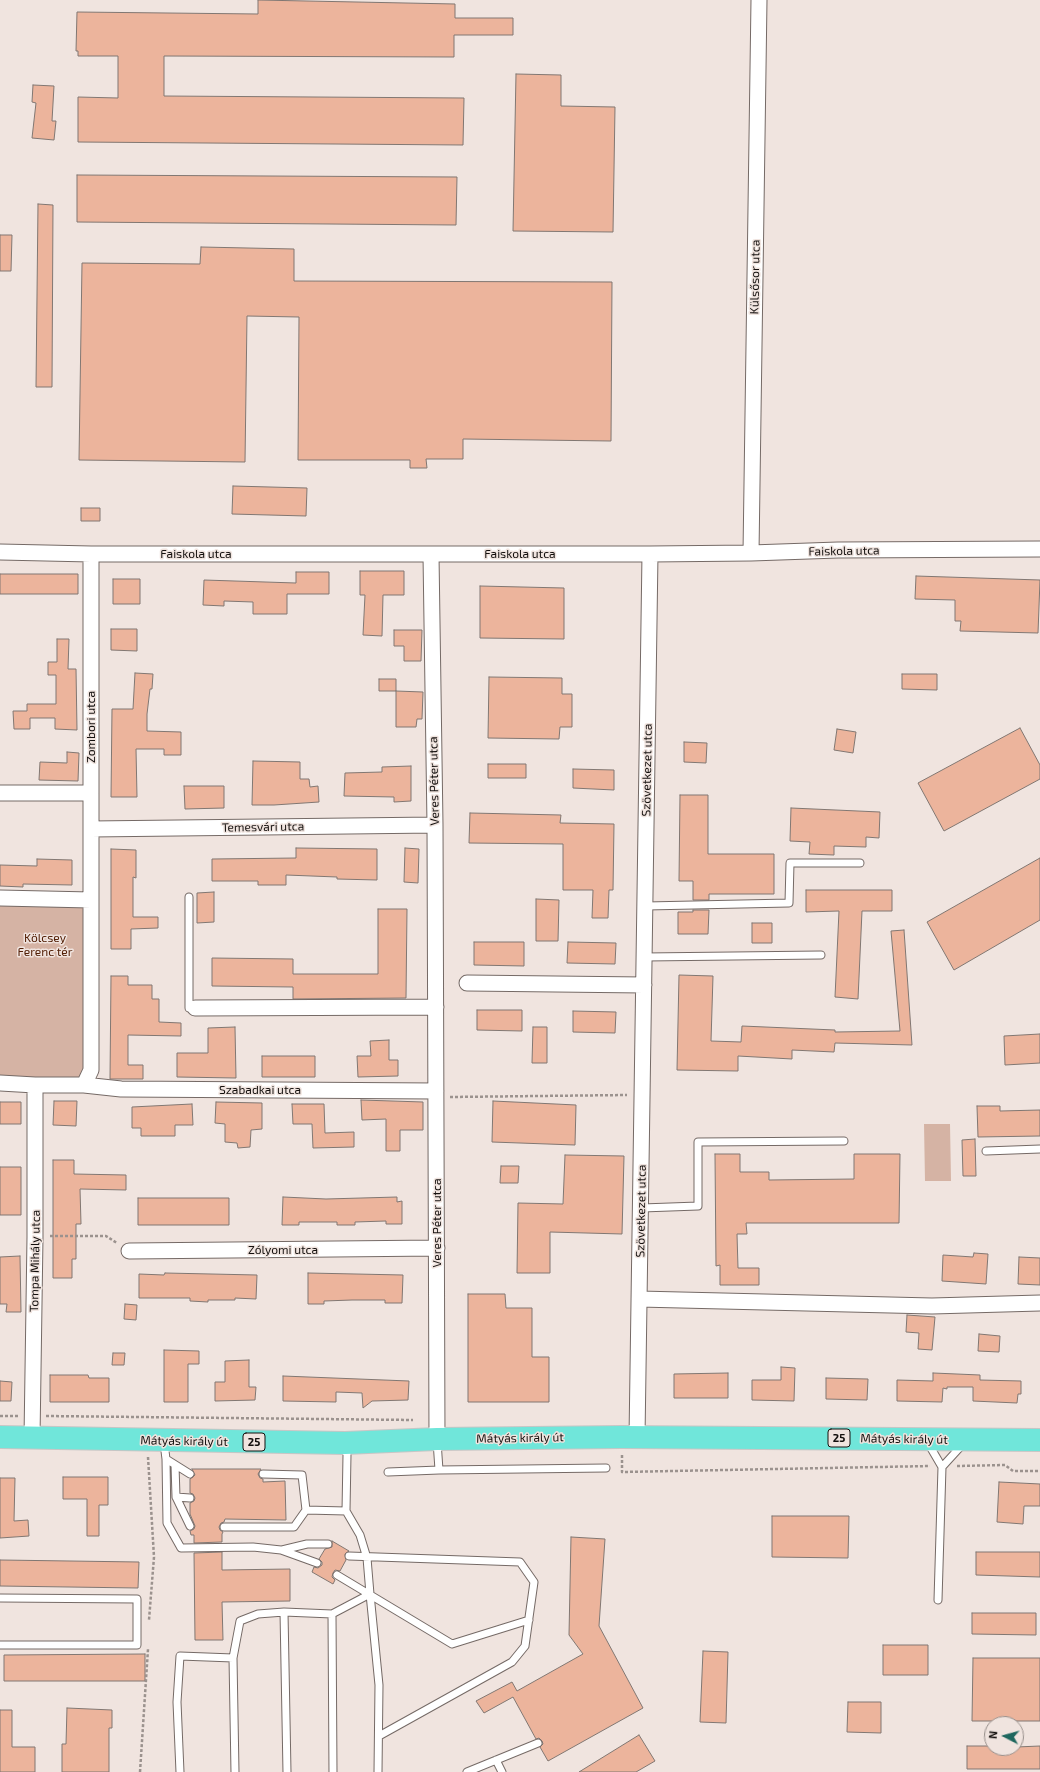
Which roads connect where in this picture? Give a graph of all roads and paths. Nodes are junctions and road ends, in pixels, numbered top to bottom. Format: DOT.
graph roads {
  1 [pos="759,0"];
  2 [pos="1040,549"];
  3 [pos="0,552"];
  4 [pos="751,553"];
  5 [pos="90,554"];
  6 [pos="650,554"];
  7 [pos="431,555"];
  8 [pos="0,793"];
  9 [pos="90,794"];
  10 [pos="435,825"];
  11 [pos="91,829"];
  12 [pos="860,863"];
  13 [pos="189,897"];
  14 [pos="0,898"];
  15 [pos="91,900"];
  16 [pos="646,906"];
  17 [pos="820,955"];
  18 [pos="645,957"];
  19 [pos="467,983"];
  20 [pos="644,985"];
  21 [pos="436,1007"];
  22 [pos="195,1008"];
  23 [pos="0,1083"];
  24 [pos="35,1085"];
  25 [pos="84,1085"];
  26 [pos="436,1094"];
  27 [pos="642,1095"];
  28 [pos="844,1140"];
  29 [pos="1040,1149"];
  30 [pos="986,1151"];
  31 [pos="642,1208"];
  32 [pos="35,1237"];
  33 [pos="437,1248"];
  34 [pos="129,1251"];
  35 [pos="639,1299"];
  36 [pos="1040,1303"];
  37 [pos="0,1416"];
  38 [pos="32,1416"];
  39 [pos="437,1430"];
  40 [pos="0,1437"];
  41 [pos="629,1437"];
  42 [pos="32,1438"];
  43 [pos="926,1439"];
  44 [pos="967,1440"];
  45 [pos="1040,1440"];
  46 [pos="345,1443"];
  47 [pos="164,1450"];
  48 [pos="175,1465"];
  49 [pos="942,1467"];
  50 [pos="606,1468"];
  51 [pos="439,1470"];
  52 [pos="1040,1471"];
  53 [pos="388,1472"];
  54 [pos="190,1474"];
  55 [pos="263,1474"];
  56 [pos="176,1498"];
  57 [pos="190,1498"];
  58 [pos="306,1510"];
  59 [pos="346,1511"];
  60 [pos="190,1526"];
  61 [pos="224,1527"];
  62 [pos="328,1544"];
  63 [pos="281,1550"];
  64 [pos="349,1556"];
  65 [pos="366,1558"];
  66 [pos="317,1562"];
  67 [pos="337,1575"];
  68 [pos="370,1594"];
  69 [pos="0,1598"];
  70 [pos="938,1600"];
  71 [pos="284,1612"];
  72 [pos="332,1614"];
  73 [pos="529,1620"];
  74 [pos="0,1645"];
  75 [pos="233,1658"];
  76 [pos="379,1736"];
  77 [pos="538,1743"];
  78 [pos="496,1760"];
  79 [pos="180,1772"];
  80 [pos="235,1772"];
  81 [pos="287,1772"];
  82 [pos="333,1772"];
  83 [pos="378,1772"];
  84 [pos="467,1772"];
  85 [pos="502,1772"];
  1 -- 4 [label="street, Külsősor utca"];
  2 -- 4 [label="street, Faiskola utca"];
  3 -- 5 [label="street, Faiskola utca"];
  4 -- 6 [label="street, Faiskola utca"];
  5 -- 7 [label="street, Faiskola utca"];
  5 -- 9 [label="street, Zombori utca"];
  6 -- 7 [label="street, Faiskola utca"];
  6 -- 16 [label="street, Szövetkezet utca"];
  7 -- 10 [label="street, Veres Péter utca"];
  8 -- 9 [label="street"];
  9 -- 11 [label="street, Zombori utca"];
  10 -- 11 [label="street, Temesvári utca"];
  10 -- 21 [label="street, Veres Péter utca"];
  11 -- 15 [label="street, Zombori utca"];
  12 -- 16 [label="lane"];
  13 -- 22 [label="lane"];
  14 -- 15 [label="street"];
  15 -- 25 [label="street"];
  16 -- 18 [label="street, Szövetkezet utca"];
  17 -- 18 [label="lane"];
  18 -- 20 [label="street, Szövetkezet utca"];
  19 -- 20 [label="street"];
  20 -- 27 [label="street, Szövetkezet utca"];
  21 -- 22 [label="street"];
  21 -- 26 [label="street, Veres Péter utca"];
  23 -- 24 [label="street"];
  24 -- 25 [label="street"];
  24 -- 32 [label="street, Tompa Mihály utca"];
  25 -- 26 [label="street, Szabadkai utca"];
  26 -- 27 [label="path"];
  26 -- 33 [label="street, Veres Péter utca"];
  27 -- 31 [label="street, Szövetkezet utca"];
  28 -- 31 [label="lane"];
  29 -- 30 [label="lane"];
  31 -- 35 [label="street, Szövetkezet utca"];
  32 -- 34 [label="path"];
  32 -- 38 [label="street, Tompa Mihály utca"];
  33 -- 34 [label="street, Zólyomi utca"];
  33 -- 39 [label="street, Veres Péter utca"];
  35 -- 36 [label="street"];
  35 -- 41 [label="street, Szövetkezet utca"];
  37 -- 38 [label="path"];
  38 -- 39 [label="path"];
  38 -- 42 [label="street, Tompa Mihály utca"];
  39 -- 41 [label="main road, Mátyás király út / 25"];
  39 -- 46 [label="main road, Mátyás király út / 25"];
  39 -- 51 [label="lane"];
  40 -- 42 [label="main road, Mátyás király út / 25"];
  41 -- 43 [label="main road, Mátyás király út / 25"];
  41 -- 49 [label="path"];
  42 -- 47 [label="main road, Mátyás király út / 25"];
  43 -- 44 [label="main road, Mátyás király út / 25"];
  43 -- 49 [label="lane"];
  44 -- 45 [label="main road, Mátyás király út / 25"];
  44 -- 49 [label="lane"];
  46 -- 47 [label="main road, Mátyás király út / 25"];
  46 -- 59 [label="lane"];
  47 -- 48 [label="lane"];
  47 -- 63 [label="lane"];
  48 -- 54 [label="lane"];
  48 -- 56 [label="lane"];
  49 -- 52 [label="path"];
  49 -- 70 [label="lane"];
  50 -- 51 [label="lane"];
  51 -- 53 [label="lane"];
  55 -- 58 [label="lane"];
  56 -- 57 [label="lane"];
  56 -- 60 [label="lane"];
  58 -- 59 [label="lane"];
  58 -- 61 [label="lane"];
  59 -- 65 [label="lane"];
  62 -- 63 [label="lane"];
  63 -- 66 [label="lane"];
  64 -- 65 [label="lane"];
  65 -- 68 [label="lane"];
  65 -- 73 [label="lane"];
  67 -- 68 [label="lane"];
  68 -- 72 [label="lane"];
  68 -- 73 [label="lane"];
  68 -- 76 [label="lane"];
  69 -- 74 [label="lane"];
  71 -- 72 [label="lane"];
  71 -- 75 [label="lane"];
  71 -- 81 [label="lane"];
  72 -- 82 [label="lane"];
  73 -- 76 [label="lane"];
  75 -- 79 [label="lane"];
  75 -- 80 [label="lane"];
  76 -- 83 [label="lane"];
  77 -- 78 [label="lane"];
  78 -- 84 [label="lane"];
  78 -- 85 [label="lane"];
}
